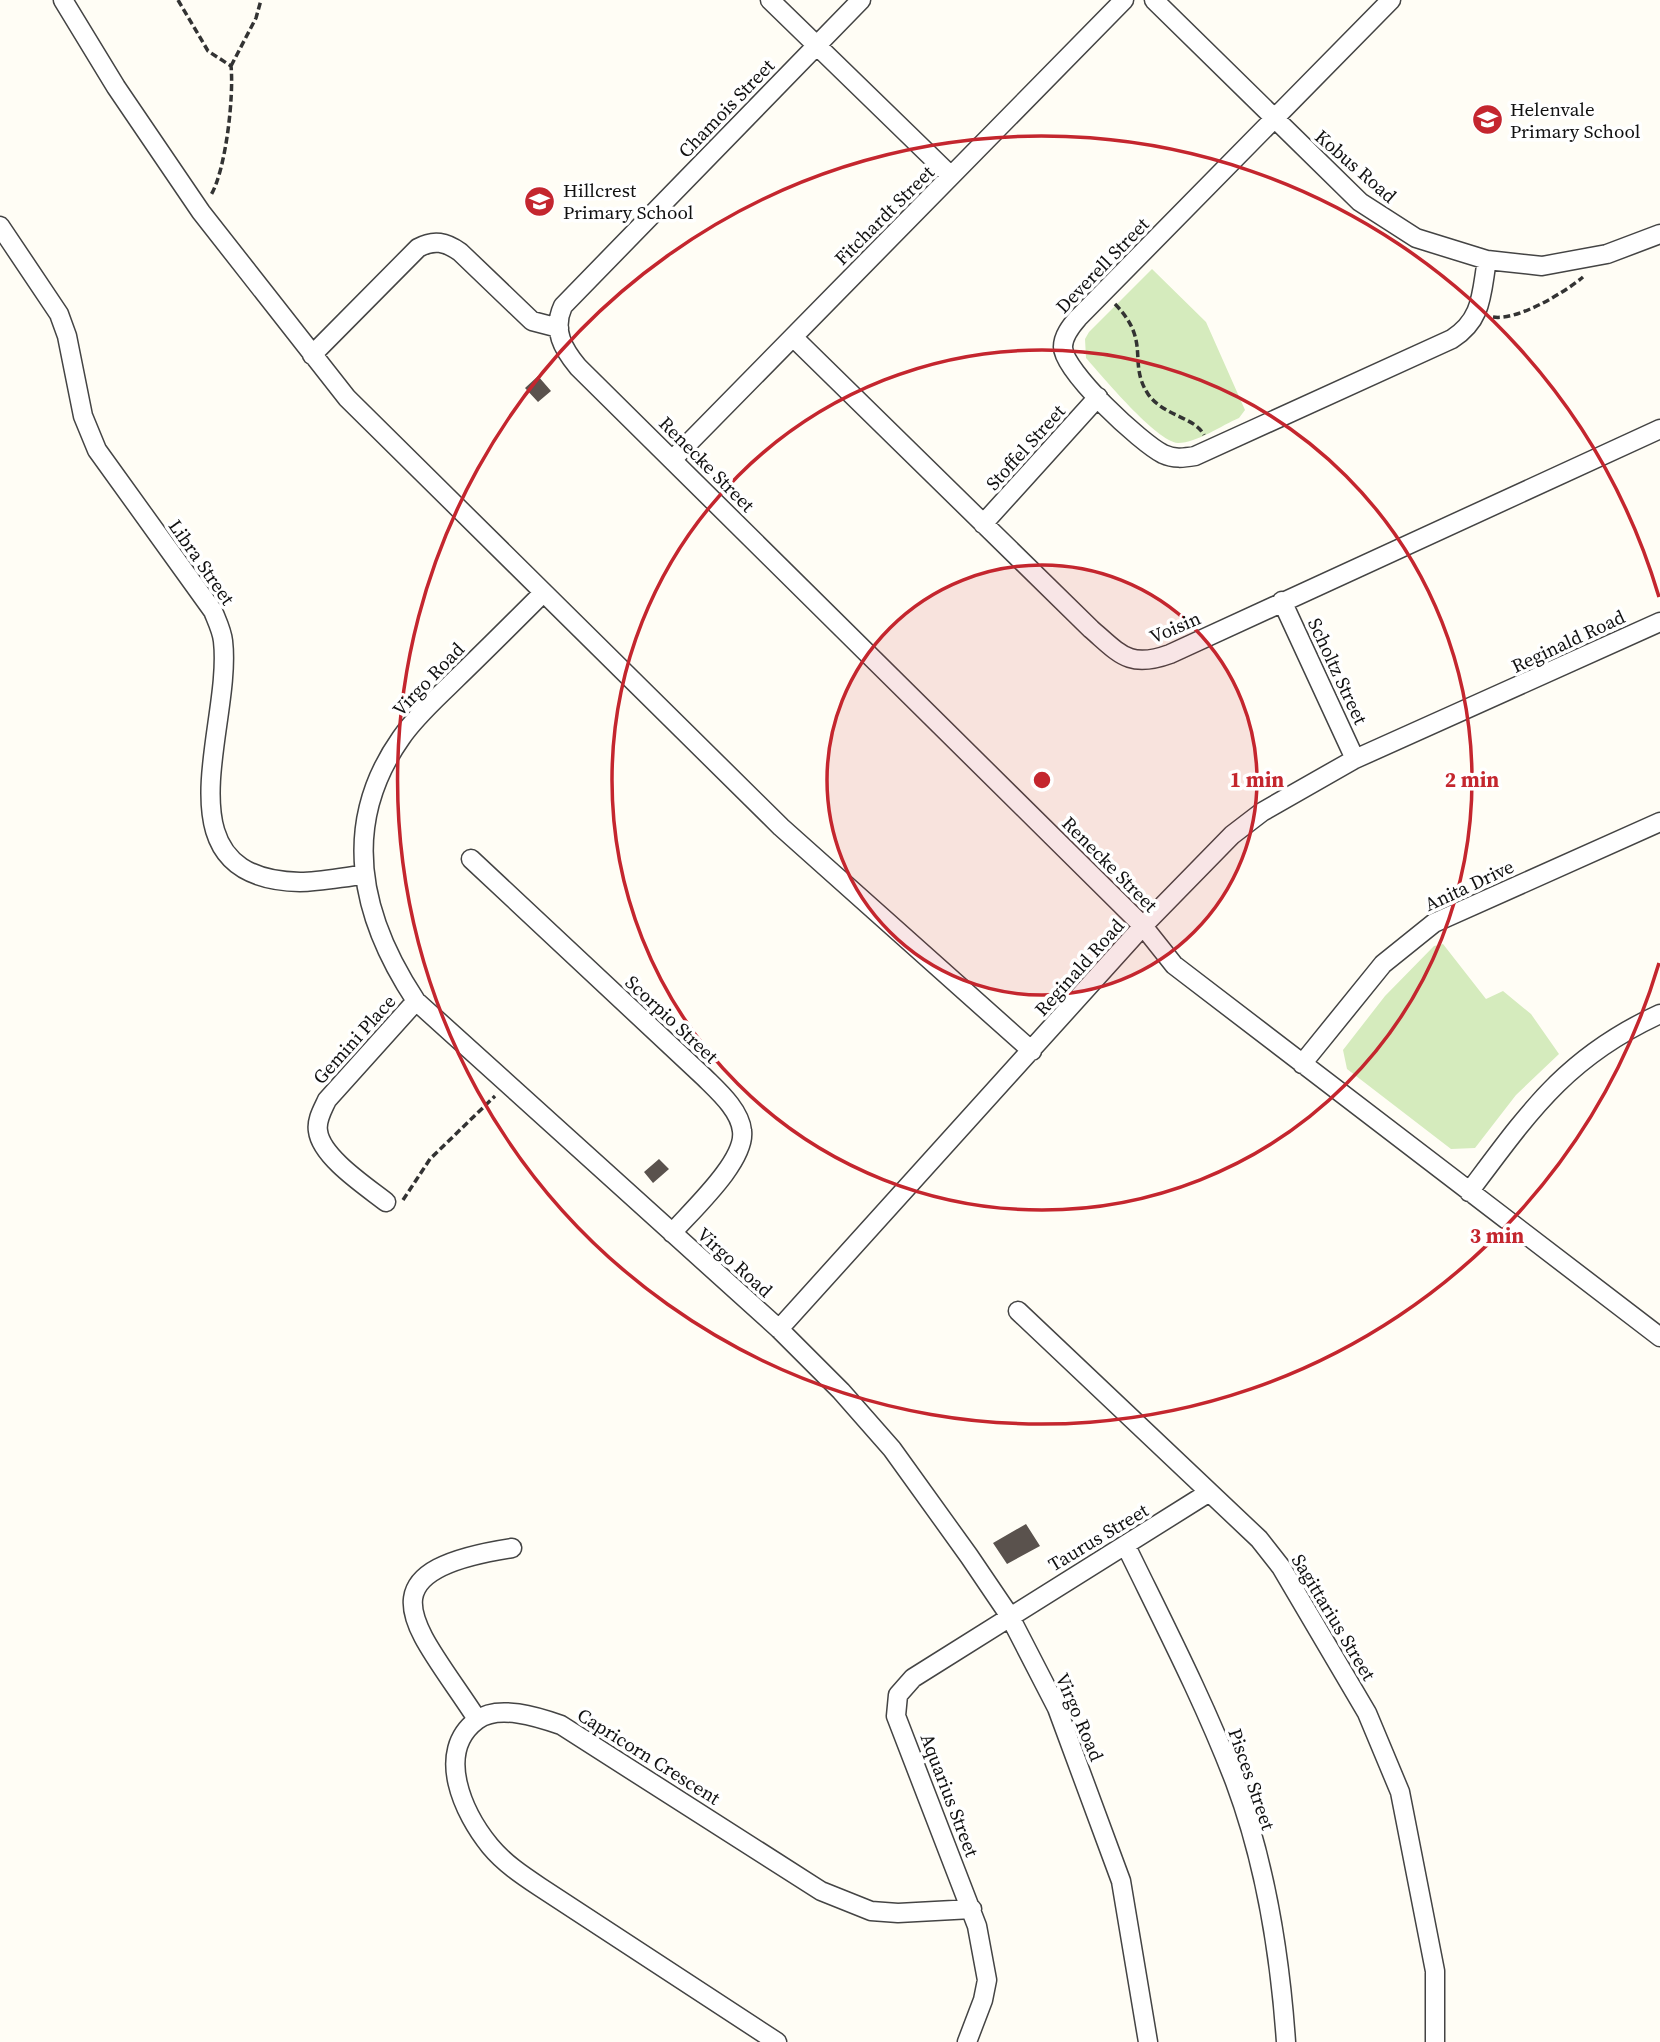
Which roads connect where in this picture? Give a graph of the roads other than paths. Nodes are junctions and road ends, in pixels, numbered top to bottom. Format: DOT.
graph roads {
  1 [pos="63,0"];
  2 [pos="770,0"];
  3 [pos="861,0"];
  4 [pos="1124,0"];
  5 [pos="1154,0"];
  6 [pos="1391,0"];
  7 [pos="817,45"];
  8 [pos="1274,119"];
  9 [pos="951,176"];
  10 [pos="0,226"];
  11 [pos="1660,234"];
  12 [pos="1488,260"];
  13 [pos="559,328"];
  14 [pos="793,337"];
  15 [pos="312,355"];
  16 [pos="1098,397"];
  17 [pos="1660,429"];
  18 [pos="673,459"];
  19 [pos="983,524"];
  20 [pos="543,593"];
  21 [pos="1282,601"];
  22 [pos="1660,622"];
  23 [pos="1355,759"];
  24 [pos="1660,822"];
  25 [pos="471,859"];
  26 [pos="363,875"];
  27 [pos="1143,926"];
  28 [pos="416,1001"];
  29 [pos="1660,1014"];
  30 [pos="1032,1051"];
  31 [pos="1302,1064"];
  32 [pos="1469,1192"];
  33 [pos="386,1202"];
  34 [pos="671,1233"];
  35 [pos="1018,1311"];
  36 [pos="779,1329"];
  37 [pos="1660,1337"];
  38 [pos="1208,1493"];
  39 [pos="1126,1546"];
  40 [pos="512,1548"];
  41 [pos="1009,1615"];
  42 [pos="477,1719"];
  43 [pos="972,1909"];
  44 [pos="777,2042"];
  45 [pos="967,2042"];
  46 [pos="1148,2042"];
  47 [pos="1286,2042"];
  48 [pos="1435,2042"];
  1 -- 15 [label="street"];
  2 -- 7 [label="street"];
  3 -- 7 [label="street, Chamois Street"];
  4 -- 9 [label="street, Fitchardt Street"];
  5 -- 8 [label="street, Kobus Road"];
  6 -- 8 [label="street, Deverell Street"];
  7 -- 9 [label="street"];
  7 -- 13 [label="street, Chamois Street"];
  8 -- 12 [label="street, Kobus Road"];
  8 -- 16 [label="street, Deverell Street"];
  9 -- 14 [label="street, Fitchardt Street"];
  10 -- 26 [label="street, Libra Street"];
  11 -- 12 [label="street, Kobus Road"];
  12 -- 16 [label="street, Deverell Street"];
  13 -- 15 [label="street"];
  13 -- 18 [label="street, Renecke Street"];
  14 -- 18 [label="street, Fitchardt Street"];
  14 -- 19 [label="street, Voisin"];
  15 -- 20 [label="street"];
  16 -- 19 [label="street, Stoffel Street"];
  17 -- 21 [label="street, Voisin"];
  18 -- 27 [label="street, Renecke Street"];
  19 -- 21 [label="street, Voisin"];
  20 -- 26 [label="street, Virgo Road"];
  20 -- 30 [label="street"];
  21 -- 23 [label="street, Scholtz Street"];
  22 -- 23 [label="street, Reginald Road"];
  23 -- 27 [label="street, Reginald Road"];
  24 -- 31 [label="street, Anita Drive"];
  25 -- 34 [label="street, Scorpio Street"];
  26 -- 28 [label="street, Virgo Road"];
  27 -- 30 [label="street, Reginald Road"];
  27 -- 31 [label="street, Renecke Street"];
  28 -- 33 [label="street, Gemini Place"];
  28 -- 34 [label="street, Virgo Road"];
  29 -- 32 [label="street"];
  30 -- 36 [label="street, Reginald Road"];
  31 -- 32 [label="street, Renecke Street"];
  32 -- 37 [label="street, Renecke Street"];
  34 -- 36 [label="street, Virgo Road"];
  35 -- 38 [label="street, Sagittarius Street"];
  36 -- 41 [label="street, Virgo Road"];
  38 -- 39 [label="street, Taurus Street"];
  38 -- 48 [label="street, Sagittarius Street"];
  39 -- 41 [label="street, Taurus Street"];
  39 -- 47 [label="street, Pisces Street"];
  40 -- 42 [label="street"];
  41 -- 43 [label="street, Aquarius Street"];
  41 -- 46 [label="street, Virgo Road"];
  42 -- 43 [label="street, Capricorn Crescent"];
  42 -- 44 [label="street"];
  43 -- 45 [label="street, Aquarius Street"];
}
